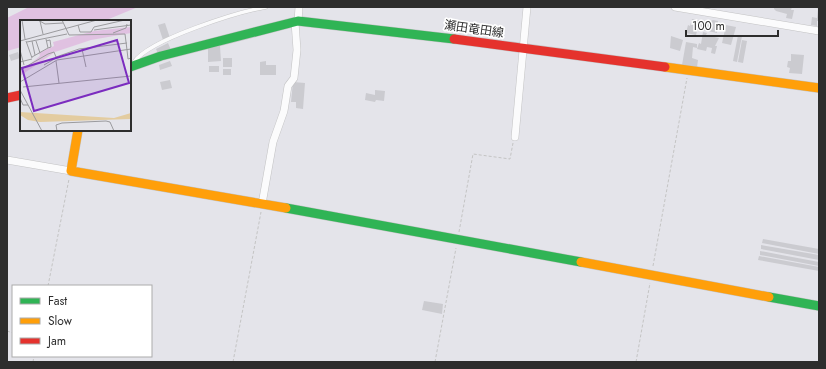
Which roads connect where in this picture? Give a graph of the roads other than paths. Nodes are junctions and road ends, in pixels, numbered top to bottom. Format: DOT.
graph roads {
  1 [pos="266,7"];
  2 [pos="298,7"];
  3 [pos="527,7"];
  4 [pos="675,7"];
  5 [pos="296,21"];
  6 [pos="819,31"];
  7 [pos="524,48"];
  8 [pos="131,67"];
  9 [pos="819,88"];
  10 [pos="20,94"];
  11 [pos="7,98"];
  12 [pos="78,131"];
  13 [pos="515,136"];
  14 [pos="7,160"];
  15 [pos="71,171"];
  16 [pos="262,204"];
  17 [pos="819,306"];
  1 -- 8 [label="lane"];
  2 -- 5 [label="street"];
  3 -- 7 [label="street"];
  4 -- 6 [label="street"];
  5 -- 7 [label="street, 瀬田竜田線"];
  5 -- 8 [label="street, 瀬田竜田線"];
  5 -- 16 [label="street"];
  7 -- 9 [label="street, 瀬田竜田線"];
  7 -- 13 [label="street"];
  10 -- 11 [label="street"];
  12 -- 15 [label="street"];
  14 -- 15 [label="street"];
  15 -- 16 [label="street"];
  16 -- 17 [label="street"];
}
